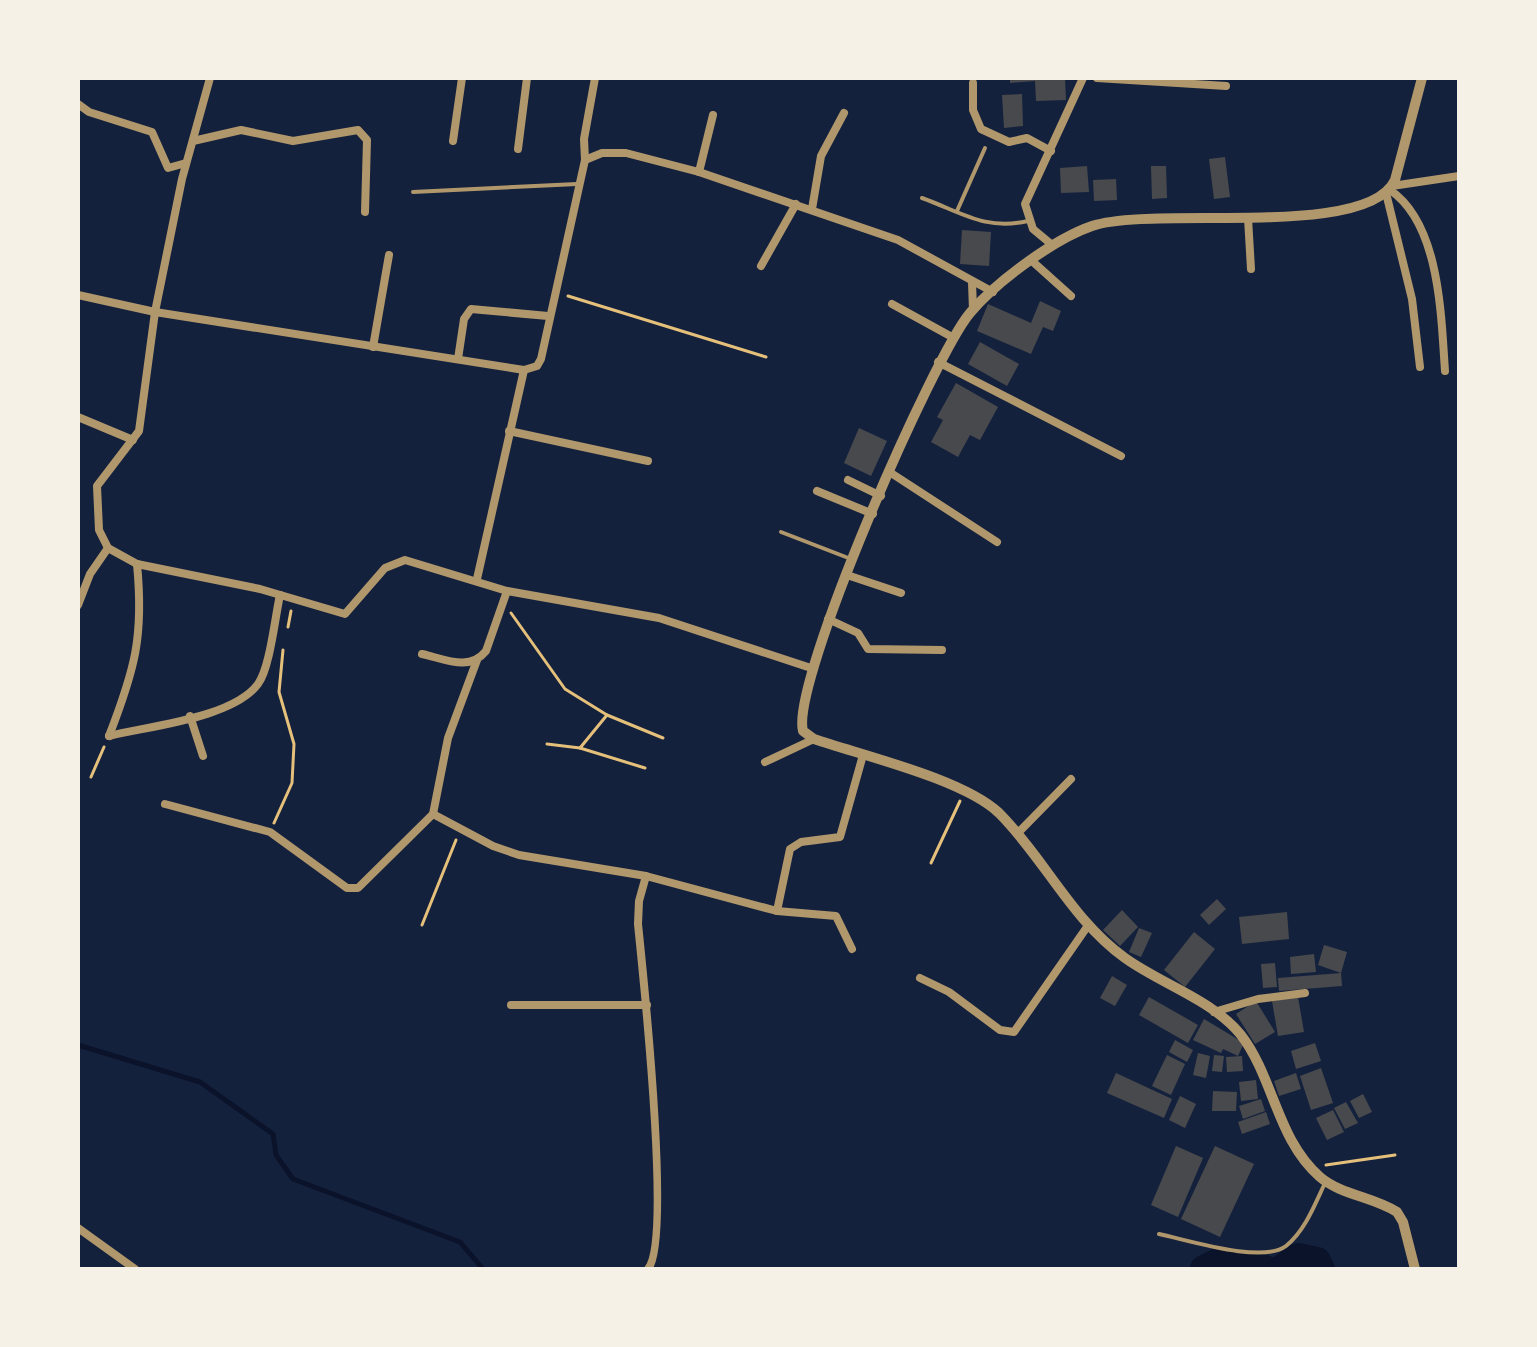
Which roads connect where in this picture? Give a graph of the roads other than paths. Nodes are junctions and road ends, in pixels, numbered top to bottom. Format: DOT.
graph roads {
  1 [pos="210,78"];
  2 [pos="462,78"];
  3 [pos="527,78"];
  4 [pos="595,78"];
  5 [pos="1083,78"];
  6 [pos="1097,78"];
  7 [pos="1422,78"];
  8 [pos="973,83"];
  9 [pos="1226,86"];
  10 [pos="78,104"];
  11 [pos="844,113"];
  12 [pos="713,115"];
  13 [pos="193,141"];
  14 [pos="453,141"];
  15 [pos="985,148"];
  16 [pos="518,149"];
  17 [pos="1051,151"];
  18 [pos="585,160"];
  19 [pos="186,163"];
  20 [pos="699,172"];
  21 [pos="1459,176"];
  22 [pos="577,184"];
  23 [pos="1390,189"];
  24 [pos="413,192"];
  25 [pos="922,198"];
  26 [pos="796,204"];
  27 [pos="812,209"];
  28 [pos="957,211"];
  29 [pos="365,212"];
  30 [pos="1248,218"];
  31 [pos="1028,221"];
  32 [pos="1051,244"];
  33 [pos="389,255"];
  34 [pos="1032,261"];
  35 [pos="761,266"];
  36 [pos="1251,269"];
  37 [pos="972,282"];
  38 [pos="993,292"];
  39 [pos="78,295"];
  40 [pos="1071,296"];
  41 [pos="892,304"];
  42 [pos="973,310"];
  43 [pos="155,312"];
  44 [pos="548,316"];
  45 [pos="952,337"];
  46 [pos="373,347"];
  47 [pos="458,359"];
  48 [pos="938,362"];
  49 [pos="1420,367"];
  50 [pos="524,370"];
  51 [pos="1445,371"];
  52 [pos="78,417"];
  53 [pos="509,431"];
  54 [pos="133,440"];
  55 [pos="1121,456"];
  56 [pos="648,461"];
  57 [pos="891,473"];
  58 [pos="848,480"];
  59 [pos="817,491"];
  60 [pos="881,496"];
  61 [pos="873,514"];
  62 [pos="781,532"];
  63 [pos="997,542"];
  64 [pos="108,548"];
  65 [pos="854,560"];
  66 [pos="137,564"];
  67 [pos="847,575"];
  68 [pos="477,579"];
  69 [pos="507,591"];
  70 [pos="901,593"];
  71 [pos="280,595"];
  72 [pos="78,605"];
  73 [pos="828,619"];
  74 [pos="942,650"];
  75 [pos="422,654"];
  76 [pos="477,660"];
  77 [pos="811,668"];
  78 [pos="190,716"];
  79 [pos="814,739"];
  80 [pos="863,755"];
  81 [pos="203,756"];
  82 [pos="765,762"];
  83 [pos="1071,779"];
  84 [pos="165,804"];
  85 [pos="433,814"];
  86 [pos="1017,834"];
  87 [pos="646,876"];
  88 [pos="777,911"];
  89 [pos="1087,927"];
  90 [pos="852,949"];
  91 [pos="920,978"];
  92 [pos="1305,993"];
  93 [pos="511,1005"];
  94 [pos="647,1005"];
  95 [pos="1214,1012"];
  96 [pos="1326,1182"];
  97 [pos="78,1228"];
  98 [pos="1159,1234"];
  99 [pos="135,1269"];
  100 [pos="648,1269"];
  101 [pos="1415,1269"];
  1 -- 13 [label="street"];
  2 -- 14 [label="street"];
  3 -- 16 [label="street"];
  4 -- 18 [label="street"];
  5 -- 17 [label="street"];
  6 -- 9 [label="street"];
  7 -- 23 [label="street"];
  8 -- 17 [label="street"];
  10 -- 19 [label="street"];
  11 -- 27 [label="street"];
  12 -- 20 [label="street"];
  13 -- 19 [label="street"];
  13 -- 29 [label="street"];
  15 -- 28 [label="lane"];
  17 -- 31 [label="street"];
  18 -- 20 [label="street"];
  18 -- 22 [label="street"];
  19 -- 43 [label="street"];
  20 -- 26 [label="street"];
  21 -- 23 [label="street"];
  22 -- 24 [label="lane"];
  22 -- 44 [label="street"];
  23 -- 30 [label="street"];
  23 -- 49 [label="street"];
  23 -- 51 [label="street"];
  25 -- 28 [label="lane"];
  26 -- 27 [label="street"];
  26 -- 35 [label="street"];
  27 -- 37 [label="street"];
  28 -- 31 [label="lane"];
  30 -- 32 [label="street"];
  30 -- 36 [label="street"];
  31 -- 32 [label="street"];
  32 -- 34 [label="street"];
  33 -- 46 [label="street"];
  34 -- 38 [label="street"];
  34 -- 40 [label="street"];
  37 -- 38 [label="street"];
  37 -- 42 [label="street"];
  38 -- 42 [label="street"];
  39 -- 43 [label="street"];
  41 -- 45 [label="street"];
  42 -- 45 [label="street"];
  43 -- 46 [label="street"];
  43 -- 54 [label="street"];
  44 -- 47 [label="street"];
  44 -- 50 [label="street"];
  45 -- 48 [label="street"];
  46 -- 47 [label="street"];
  47 -- 50 [label="street"];
  48 -- 55 [label="street"];
  48 -- 57 [label="street"];
  50 -- 53 [label="street"];
  52 -- 54 [label="street"];
  53 -- 56 [label="street"];
  53 -- 68 [label="street"];
  54 -- 64 [label="street"];
  57 -- 60 [label="street"];
  57 -- 63 [label="street"];
  58 -- 60 [label="street"];
  59 -- 61 [label="street"];
  60 -- 61 [label="street"];
  61 -- 65 [label="street"];
  62 -- 65 [label="lane"];
  64 -- 66 [label="street"];
  64 -- 72 [label="street"];
  65 -- 67 [label="street"];
  66 -- 71 [label="street"];
  66 -- 78 [label="street"];
  67 -- 70 [label="street"];
  67 -- 73 [label="street"];
  68 -- 69 [label="street"];
  68 -- 71 [label="street"];
  69 -- 76 [label="street"];
  69 -- 77 [label="street"];
  71 -- 78 [label="street"];
  73 -- 74 [label="street"];
  73 -- 77 [label="street"];
  75 -- 76 [label="street"];
  76 -- 85 [label="street"];
  77 -- 79 [label="street"];
  78 -- 81 [label="street"];
  79 -- 80 [label="street"];
  79 -- 82 [label="street"];
  80 -- 86 [label="street"];
  80 -- 88 [label="street"];
  83 -- 86 [label="street"];
  84 -- 85 [label="street"];
  85 -- 87 [label="street"];
  86 -- 89 [label="street"];
  87 -- 88 [label="street"];
  87 -- 94 [label="street"];
  88 -- 90 [label="street"];
  89 -- 91 [label="street"];
  89 -- 95 [label="street"];
  92 -- 95 [label="street"];
  93 -- 94 [label="street"];
  94 -- 100 [label="street"];
  95 -- 96 [label="street"];
  96 -- 98 [label="lane"];
  96 -- 101 [label="street"];
  97 -- 99 [label="street"];
}
